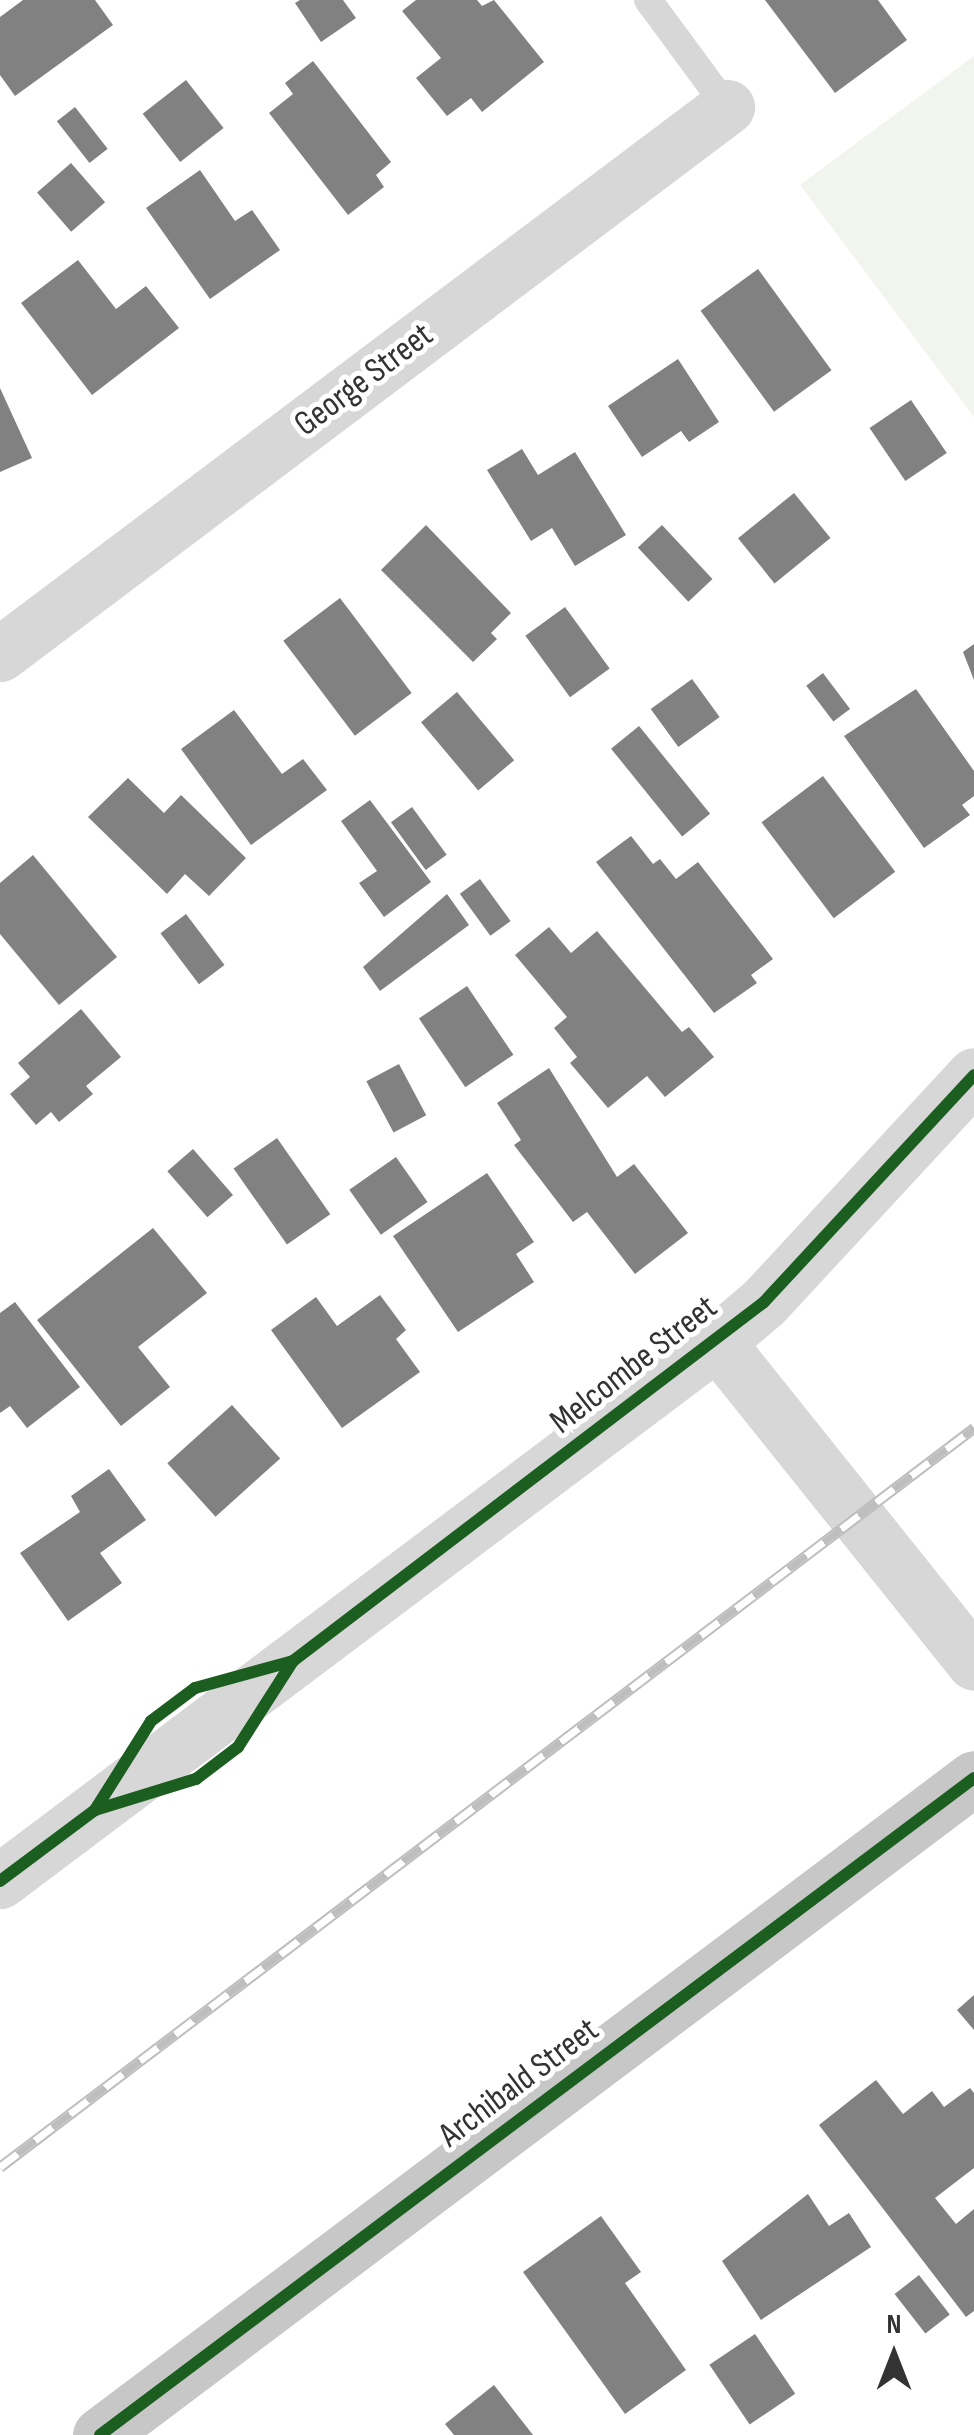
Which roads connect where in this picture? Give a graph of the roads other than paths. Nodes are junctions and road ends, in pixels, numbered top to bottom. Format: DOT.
graph roads {
  1 [pos="648,0"];
  2 [pos="728,107"];
  3 [pos="0,654"];
  4 [pos="974,1075"];
  5 [pos="717,1342"];
  6 [pos="974,1663"];
  7 [pos="974,1778"];
  8 [pos="0,1881"];
  9 [pos="100,2435"];
  1 -- 2 [label="lane"];
  2 -- 3 [label="street, George Street"];
  4 -- 5 [label="street, Melcombe Street"];
  5 -- 6 [label="street"];
  5 -- 8 [label="street, Melcombe Street"];
  7 -- 9 [label="highway, Archibald Street"];
}
